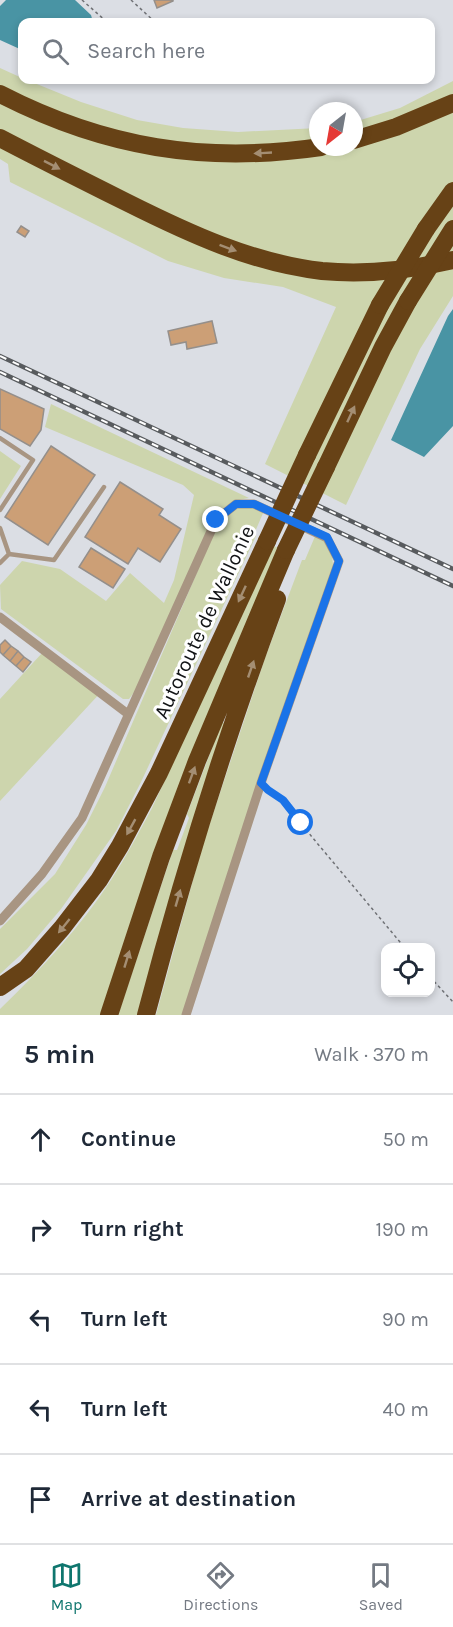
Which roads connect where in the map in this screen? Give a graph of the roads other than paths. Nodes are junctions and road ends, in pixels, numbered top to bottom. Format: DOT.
graph roads {
  1 [pos="0,94"];
  2 [pos="453,103"];
  3 [pos="363,137"];
  4 [pos="0,138"];
  5 [pos="309,149"];
  6 [pos="453,191"];
  7 [pos="453,229"];
  8 [pos="453,261"];
  9 [pos="0,438"];
  10 [pos="104,487"];
  11 [pos="0,510"];
  12 [pos="0,528"];
  13 [pos="290,552"];
  14 [pos="9,554"];
  15 [pos="0,563"];
  16 [pos="0,617"];
  17 [pos="128,714"];
  18 [pos="0,921"];
  19 [pos="26,969"];
  20 [pos="0,987"];
  21 [pos="0,1000"];
  22 [pos="109,1015"];
  23 [pos="146,1015"];
  24 [pos="186,1015"];
  5 -- 1 [label="highway, one-way"];
  2 -- 3 [label="highway"];
  4 -- 8 [label="highway, one-way"];
  6 -- 19 [label="highway, Autoroute de Wallonie, one-way, bridge"];
  13 -- 7 [label="highway, Autoroute de Wallonie, one-way, bridge"];
  9 -- 11 [label="lane"];
  10 -- 14 [label="lane"];
  12 -- 14 [label="lane"];
  22 -- 13 [label="highway, Autoroute de Wallonie, one-way"];
  23 -- 13 [label="highway, one-way"];
  14 -- 15 [label="lane"];
  16 -- 17 [label="street"];
  17 -- 18 [label="street"];
  17 -- 24 [label="street"];
  19 -- 20 [label="highway, Autoroute de Wallonie"];
  19 -- 21 [label="highway"];
}
